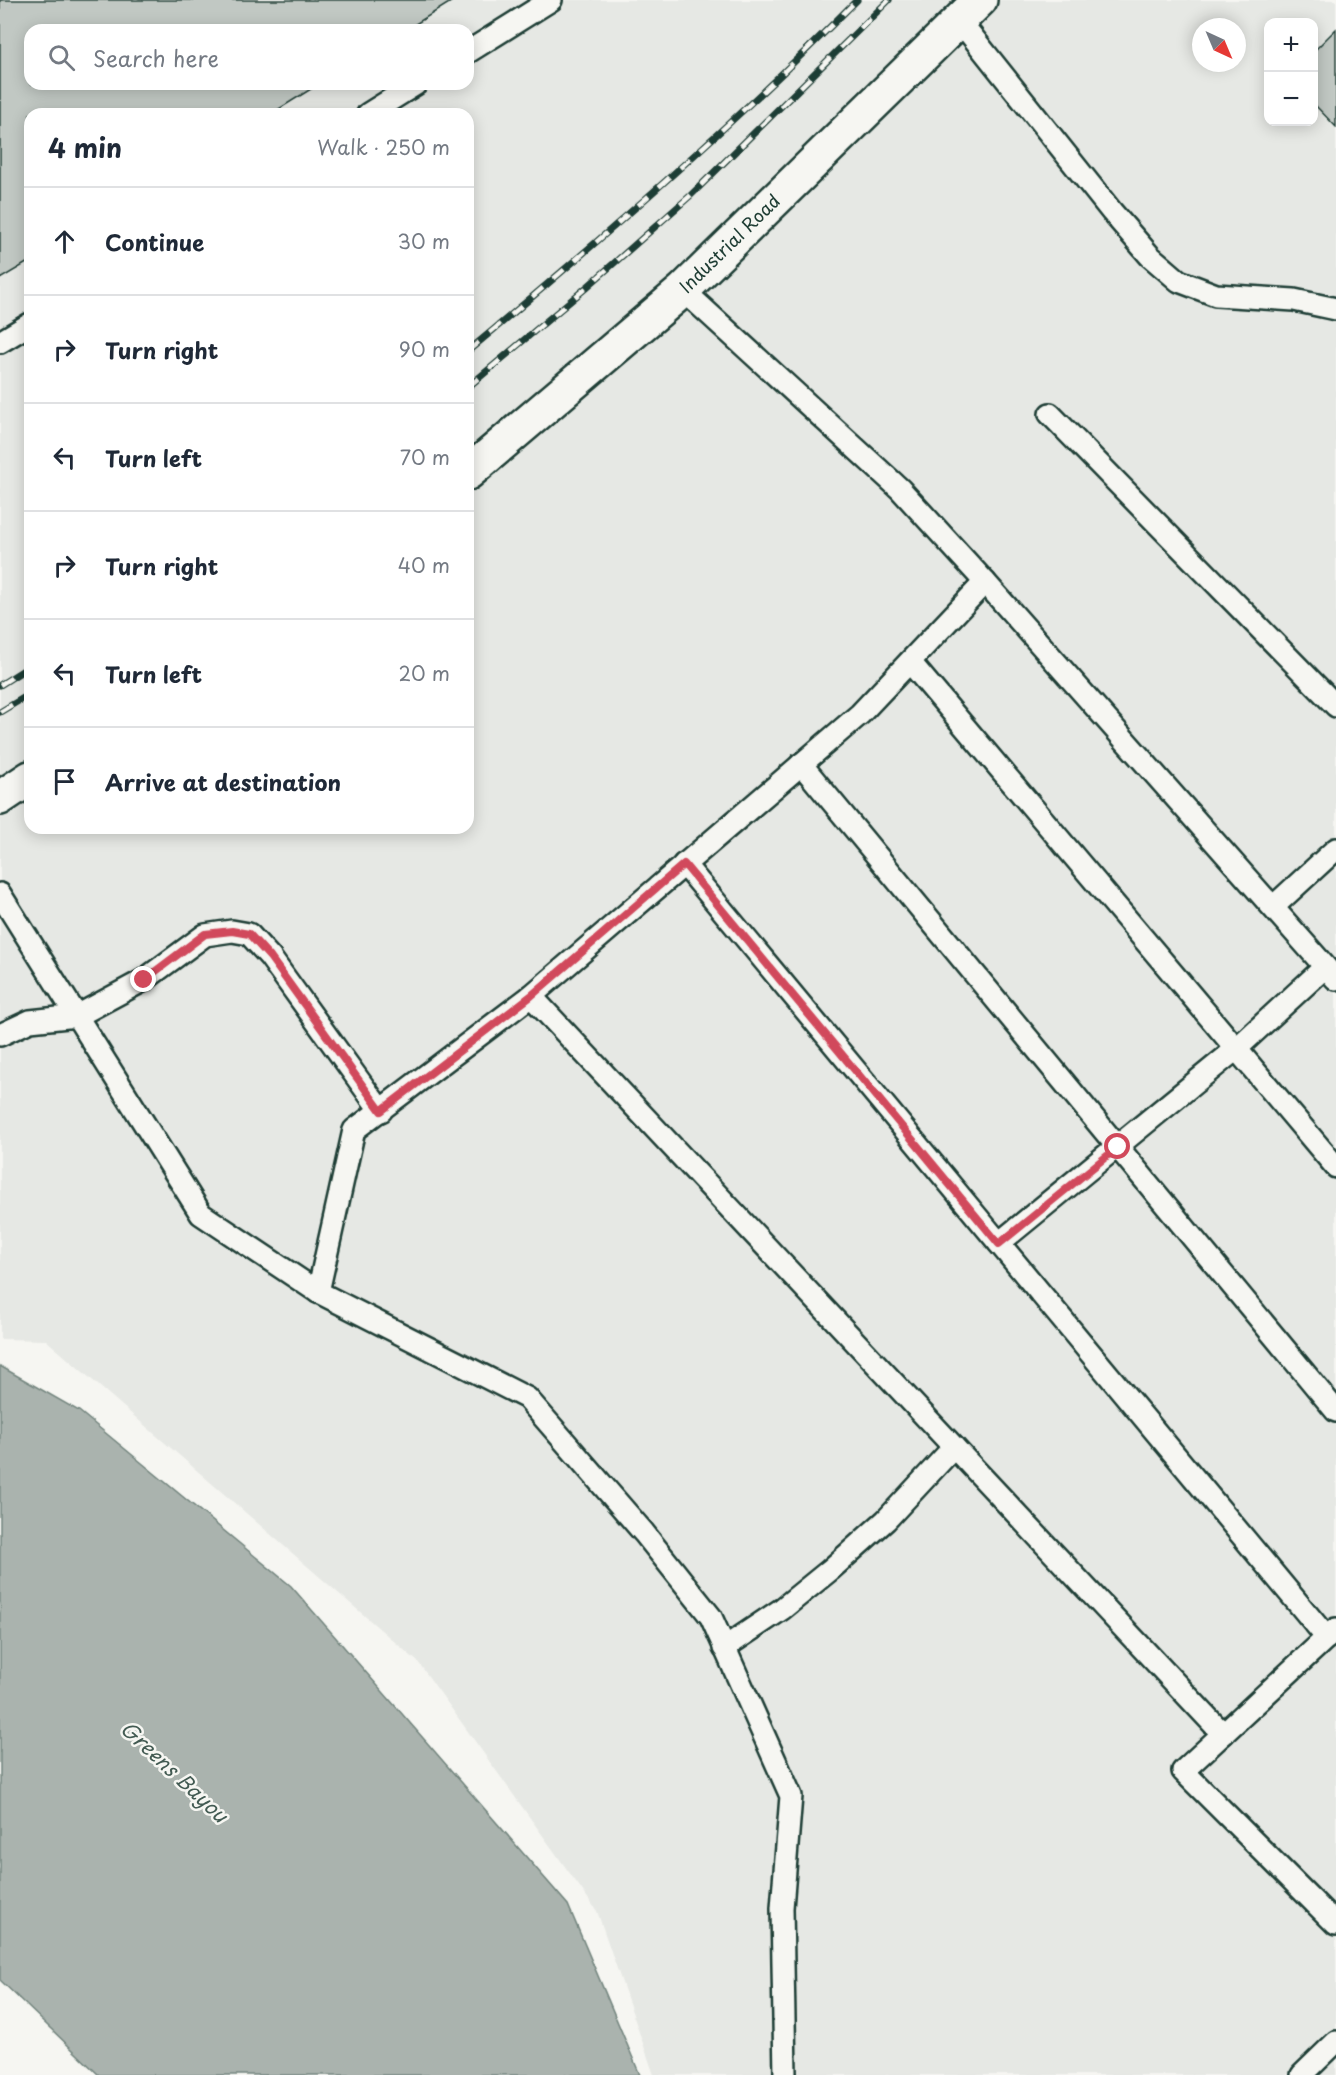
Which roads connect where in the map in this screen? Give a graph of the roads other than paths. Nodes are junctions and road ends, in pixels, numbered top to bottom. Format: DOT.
graph roads {
  1 [pos="551,0"];
  2 [pos="970,10"];
  3 [pos="474,48"];
  4 [pos="406,90"];
  5 [pos="378,108"];
  6 [pos="683,290"];
  7 [pos="1336,309"];
  8 [pos="24,328"];
  9 [pos="0,342"];
  10 [pos="1050,414"];
  11 [pos="474,468"];
  12 [pos="985,582"];
  13 [pos="910,662"];
  14 [pos="1336,706"];
  15 [pos="801,764"];
  16 [pos="24,782"];
  17 [pos="0,798"];
  18 [pos="1336,849"];
  19 [pos="684,864"];
  20 [pos="0,894"];
  21 [pos="1273,907"];
  22 [pos="1330,973"];
  23 [pos="531,996"];
  24 [pos="77,1016"];
  25 [pos="0,1035"];
  26 [pos="1236,1048"];
  27 [pos="381,1111"];
  28 [pos="1118,1147"];
  29 [pos="1336,1167"];
  30 [pos="999,1244"];
  31 [pos="318,1292"];
  32 [pos="1336,1411"];
  33 [pos="954,1447"];
  34 [pos="1331,1634"];
  35 [pos="724,1648"];
  36 [pos="1223,1734"];
  37 [pos="1336,1924"];
  38 [pos="1336,2042"];
  39 [pos="785,2075"];
  40 [pos="1302,2075"];
  1 -- 3 [label="lane"];
  2 -- 6 [label="street, Industrial Road"];
  2 -- 7 [label="lane"];
  4 -- 5 [label="lane"];
  6 -- 11 [label="street, Industrial Road"];
  6 -- 12 [label="lane"];
  8 -- 9 [label="lane"];
  10 -- 14 [label="lane"];
  12 -- 13 [label="lane"];
  12 -- 21 [label="lane"];
  13 -- 15 [label="lane"];
  13 -- 26 [label="lane"];
  15 -- 19 [label="lane"];
  15 -- 28 [label="lane"];
  16 -- 17 [label="street"];
  18 -- 21 [label="lane"];
  19 -- 23 [label="lane"];
  19 -- 30 [label="lane"];
  20 -- 24 [label="lane"];
  21 -- 22 [label="lane"];
  22 -- 26 [label="lane"];
  23 -- 27 [label="lane"];
  23 -- 33 [label="lane"];
  24 -- 25 [label="lane"];
  24 -- 27 [label="lane"];
  24 -- 31 [label="lane"];
  26 -- 28 [label="lane"];
  26 -- 29 [label="lane"];
  27 -- 31 [label="lane"];
  28 -- 30 [label="lane"];
  28 -- 32 [label="lane"];
  30 -- 34 [label="lane"];
  31 -- 35 [label="lane"];
  33 -- 35 [label="lane"];
  33 -- 36 [label="lane"];
  34 -- 36 [label="lane"];
  35 -- 39 [label="lane"];
  36 -- 37 [label="lane"];
  38 -- 40 [label="lane"];
}
